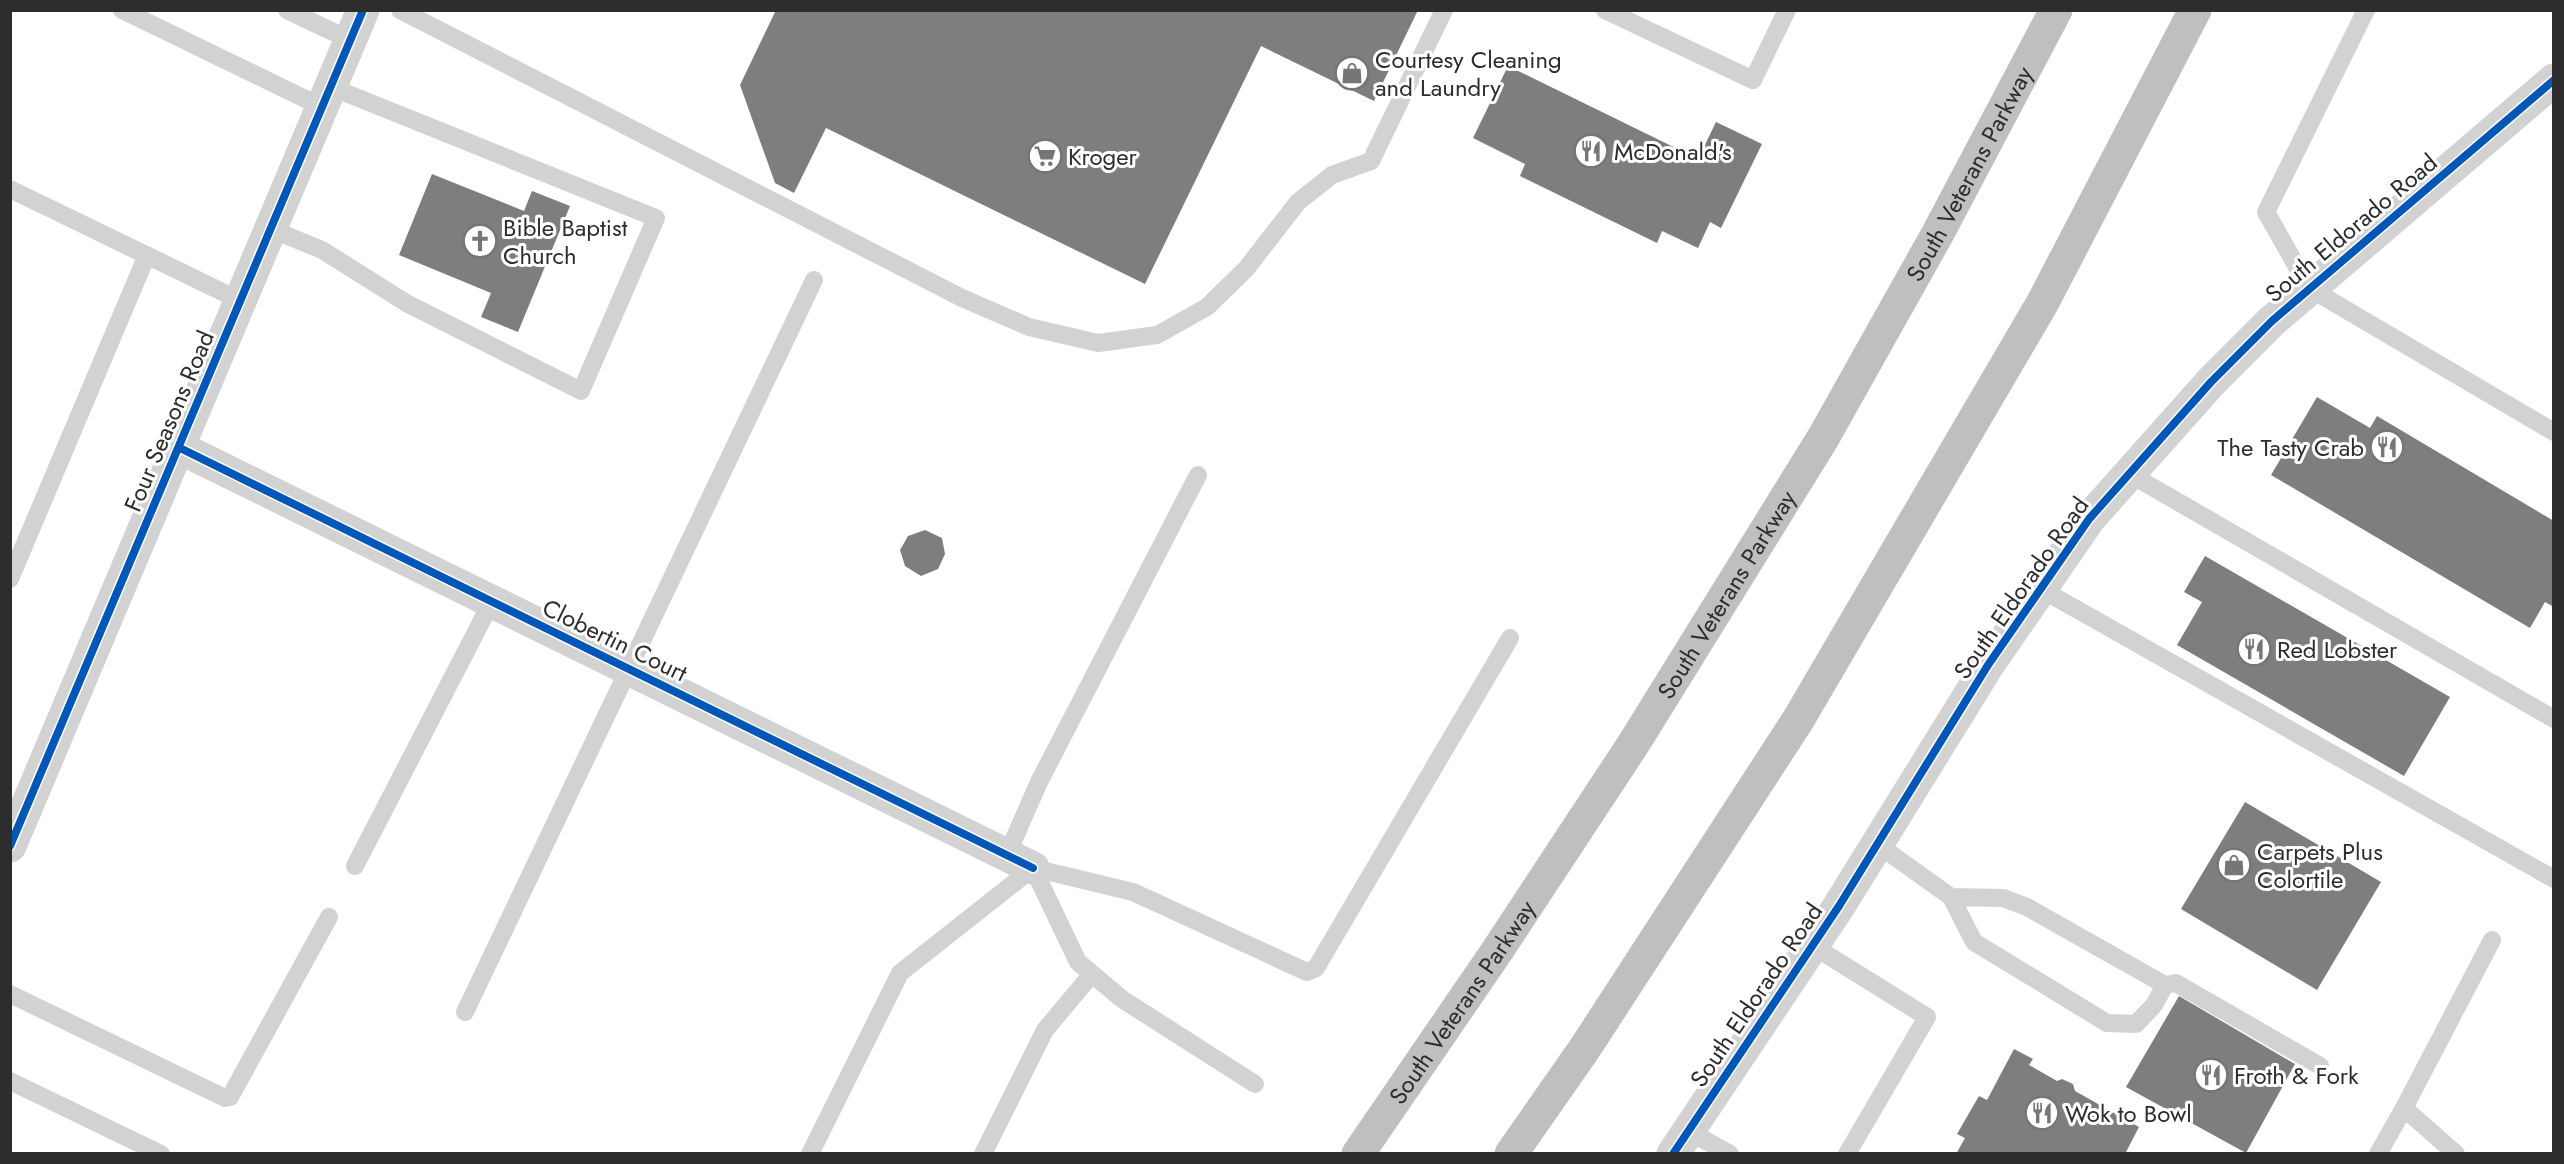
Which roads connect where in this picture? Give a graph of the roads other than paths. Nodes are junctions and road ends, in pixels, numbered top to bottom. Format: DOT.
graph roads {
  1 [pos="122,10"];
  2 [pos="287,10"];
  3 [pos="363,10"];
  4 [pos="400,10"];
  5 [pos="1444,10"];
  6 [pos="1605,10"];
  7 [pos="1787,10"];
  8 [pos="2056,10"];
  9 [pos="2195,10"];
  10 [pos="2366,10"];
  11 [pos="350,40"];
  12 [pos="2553,80"];
  13 [pos="327,97"];
  14 [pos="10,189"];
  15 [pos="271,229"];
  16 [pos="147,255"];
  17 [pos="814,280"];
  18 [pos="2309,288"];
  19 [pos="241,302"];
  20 [pos="2553,432"];
  21 [pos="180,448"];
  22 [pos="2128,473"];
  23 [pos="1198,475"];
  24 [pos="10,579"];
  25 [pos="2039,588"];
  26 [pos="492,601"];
  27 [pos="1510,638"];
  28 [pos="630,669"];
  29 [pos="2553,719"];
  30 [pos="1877,844"];
  31 [pos="10,846"];
  32 [pos="1020,861"];
  33 [pos="355,866"];
  34 [pos="2553,879"];
  35 [pos="1951,897"];
  36 [pos="329,917"];
  37 [pos="2492,940"];
  38 [pos="1813,946"];
  39 [pos="1092,974"];
  40 [pos="2165,985"];
  41 [pos="10,994"];
  42 [pos="465,1012"];
  43 [pos="2320,1066"];
  44 [pos="10,1081"];
  45 [pos="1255,1083"];
  46 [pos="2404,1108"];
  47 [pos="1681,1142"];
  48 [pos="161,1154"];
  49 [pos="810,1154"];
  50 [pos="983,1154"];
  51 [pos="1358,1154"];
  52 [pos="1511,1154"];
  53 [pos="1730,1154"];
  54 [pos="1847,1154"];
  55 [pos="2378,1154"];
  56 [pos="2456,1154"];
  1 -- 13 [label="lane"];
  2 -- 11 [label="lane"];
  3 -- 11 [label="street, Four Seasons Road"];
  4 -- 5 [label="lane"];
  6 -- 7 [label="lane"];
  8 -- 51 [label="highway, South Veterans Parkway"];
  9 -- 52 [label="highway"];
  10 -- 18 [label="lane"];
  11 -- 13 [label="street, Four Seasons Road"];
  12 -- 18 [label="street, South Eldorado Road"];
  13 -- 15 [label="street, Four Seasons Road"];
  13 -- 15 [label="lane"];
  14 -- 16 [label="lane"];
  15 -- 19 [label="street, Four Seasons Road"];
  16 -- 19 [label="lane"];
  16 -- 24 [label="lane"];
  17 -- 28 [label="lane"];
  18 -- 20 [label="lane"];
  18 -- 22 [label="street, South Eldorado Road"];
  19 -- 21 [label="street, Four Seasons Road"];
  21 -- 26 [label="street, Clobertin Court"];
  21 -- 31 [label="street, Four Seasons Road"];
  22 -- 25 [label="street, South Eldorado Road"];
  22 -- 29 [label="lane"];
  23 -- 32 [label="lane"];
  25 -- 30 [label="street, South Eldorado Road"];
  25 -- 34 [label="lane"];
  26 -- 28 [label="street, Clobertin Court"];
  26 -- 33 [label="lane"];
  27 -- 32 [label="lane"];
  28 -- 32 [label="street, Clobertin Court"];
  28 -- 42 [label="lane"];
  30 -- 35 [label="lane"];
  30 -- 38 [label="street, South Eldorado Road"];
  32 -- 39 [label="lane"];
  32 -- 49 [label="lane"];
  35 -- 40 [label="lane"];
  35 -- 40 [label="lane"];
  36 -- 41 [label="lane"];
  37 -- 46 [label="lane"];
  38 -- 47 [label="street, South Eldorado Road"];
  38 -- 54 [label="lane"];
  39 -- 45 [label="lane"];
  39 -- 50 [label="lane"];
  40 -- 43 [label="lane"];
  44 -- 48 [label="lane"];
  46 -- 55 [label="lane"];
  46 -- 56 [label="lane"];
  47 -- 53 [label="lane"];
}
